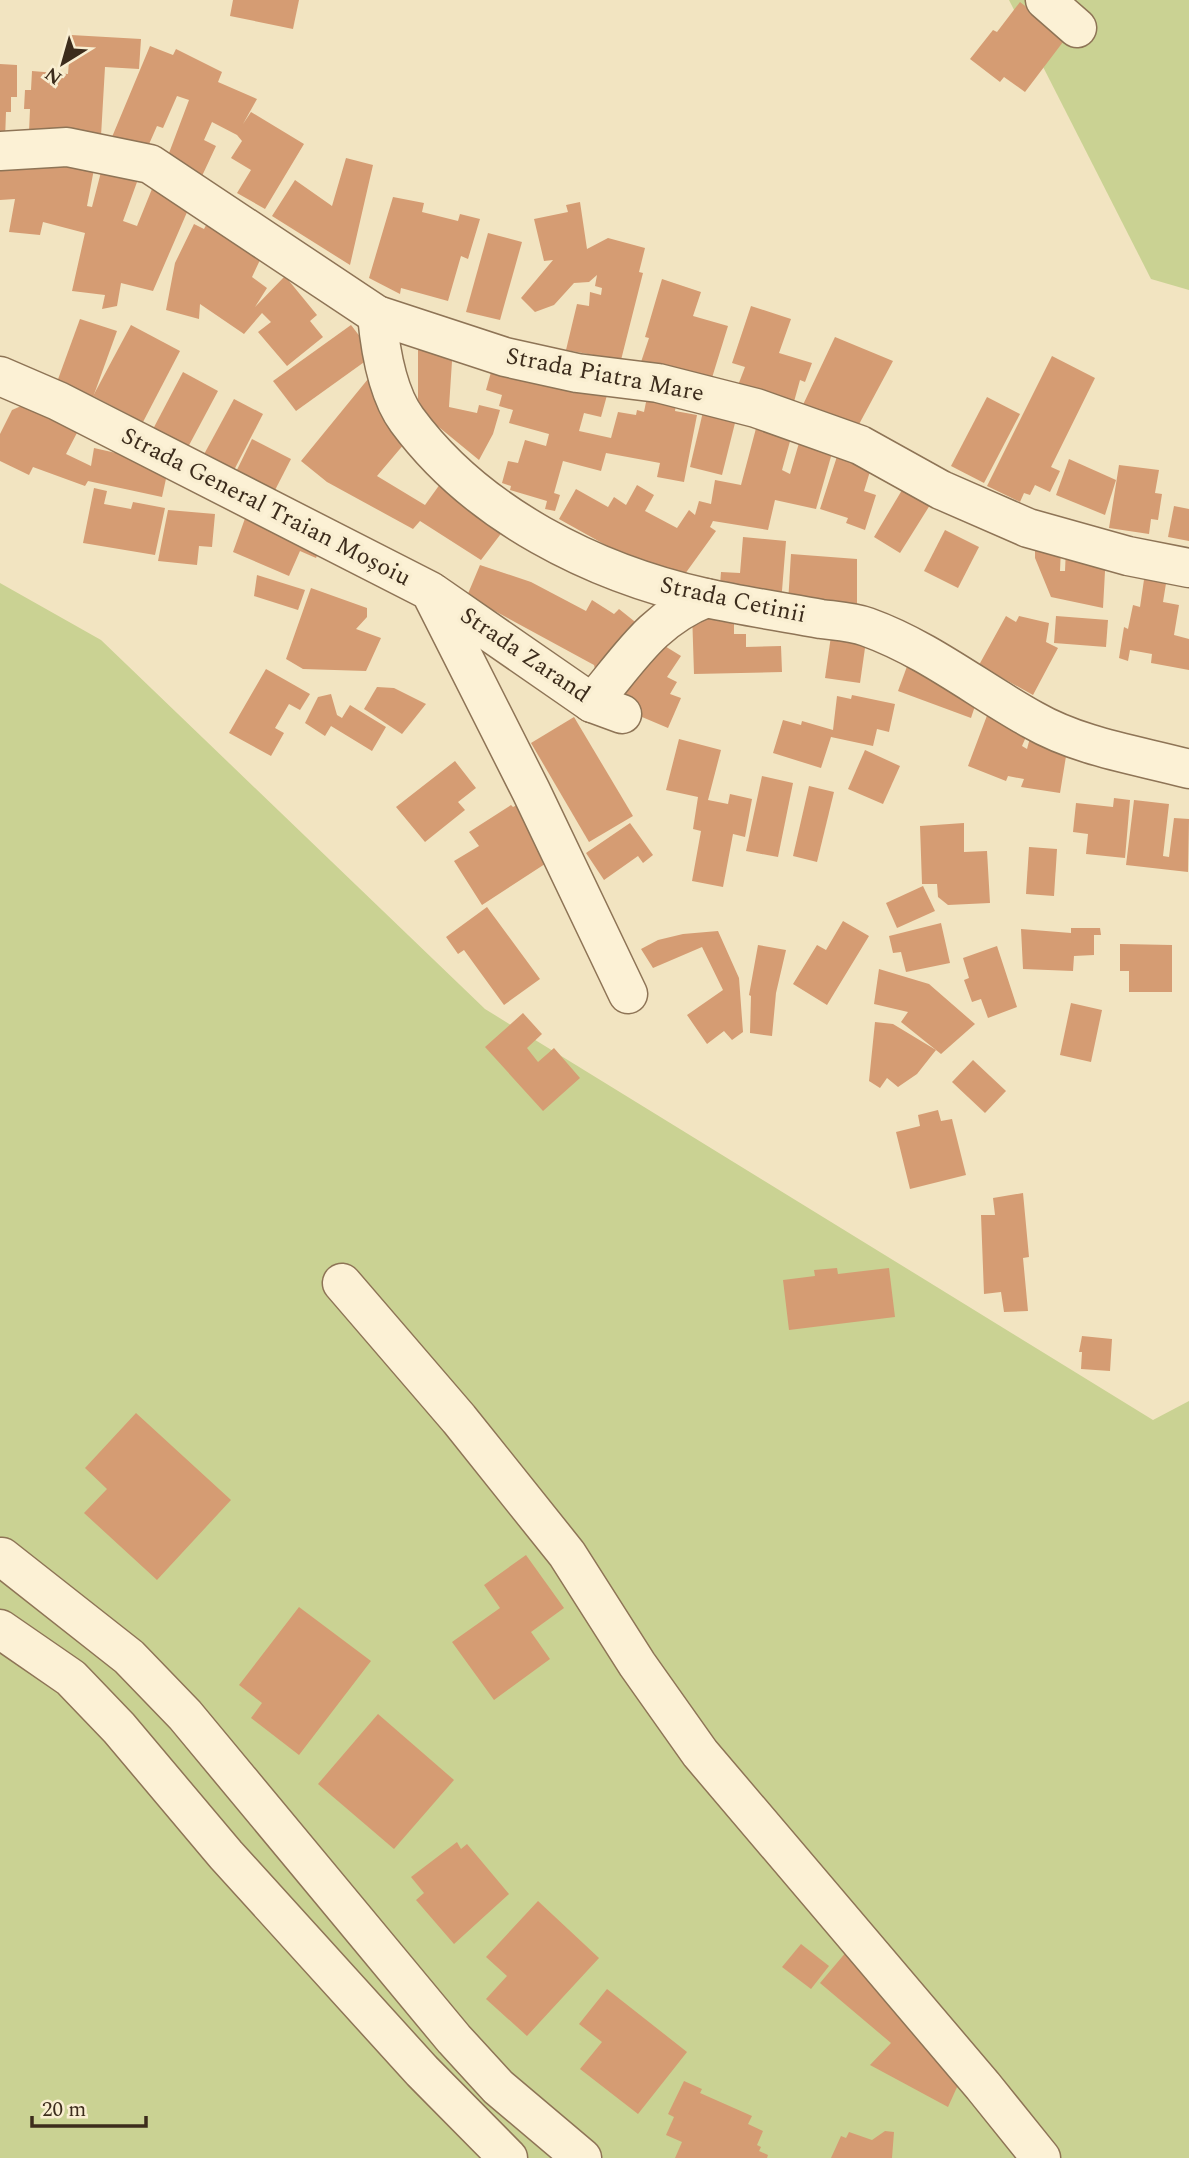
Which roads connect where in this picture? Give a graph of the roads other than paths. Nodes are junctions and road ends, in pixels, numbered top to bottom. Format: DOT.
graph roads {
  1 [pos="1045,0"];
  2 [pos="1077,28"];
  3 [pos="0,151"];
  4 [pos="377,315"];
  5 [pos="0,376"];
  6 [pos="1189,568"];
  7 [pos="430,591"];
  8 [pos="706,598"];
  9 [pos="1189,769"];
  10 [pos="628,993"];
  11 [pos="342,1283"];
  12 [pos="2,1557"];
  13 [pos="0,1629"];
  14 [pos="508,2158"];
  15 [pos="582,2158"];
  16 [pos="1041,2158"];
  1 -- 2 [label="street"];
  3 -- 4 [label="street, Strada Piatra Mare"];
  4 -- 6 [label="street, Strada Piatra Mare"];
  4 -- 8 [label="street, Strada Cetinii"];
  5 -- 7 [label="street, Strada General Traian Moșoiu"];
  7 -- 8 [label="street, Strada Zarand"];
  7 -- 10 [label="street, Strada General Traian Moșoiu"];
  8 -- 9 [label="street, Strada Cetinii"];
  11 -- 16 [label="street"];
  12 -- 15 [label="street"];
  13 -- 14 [label="street"];
}
